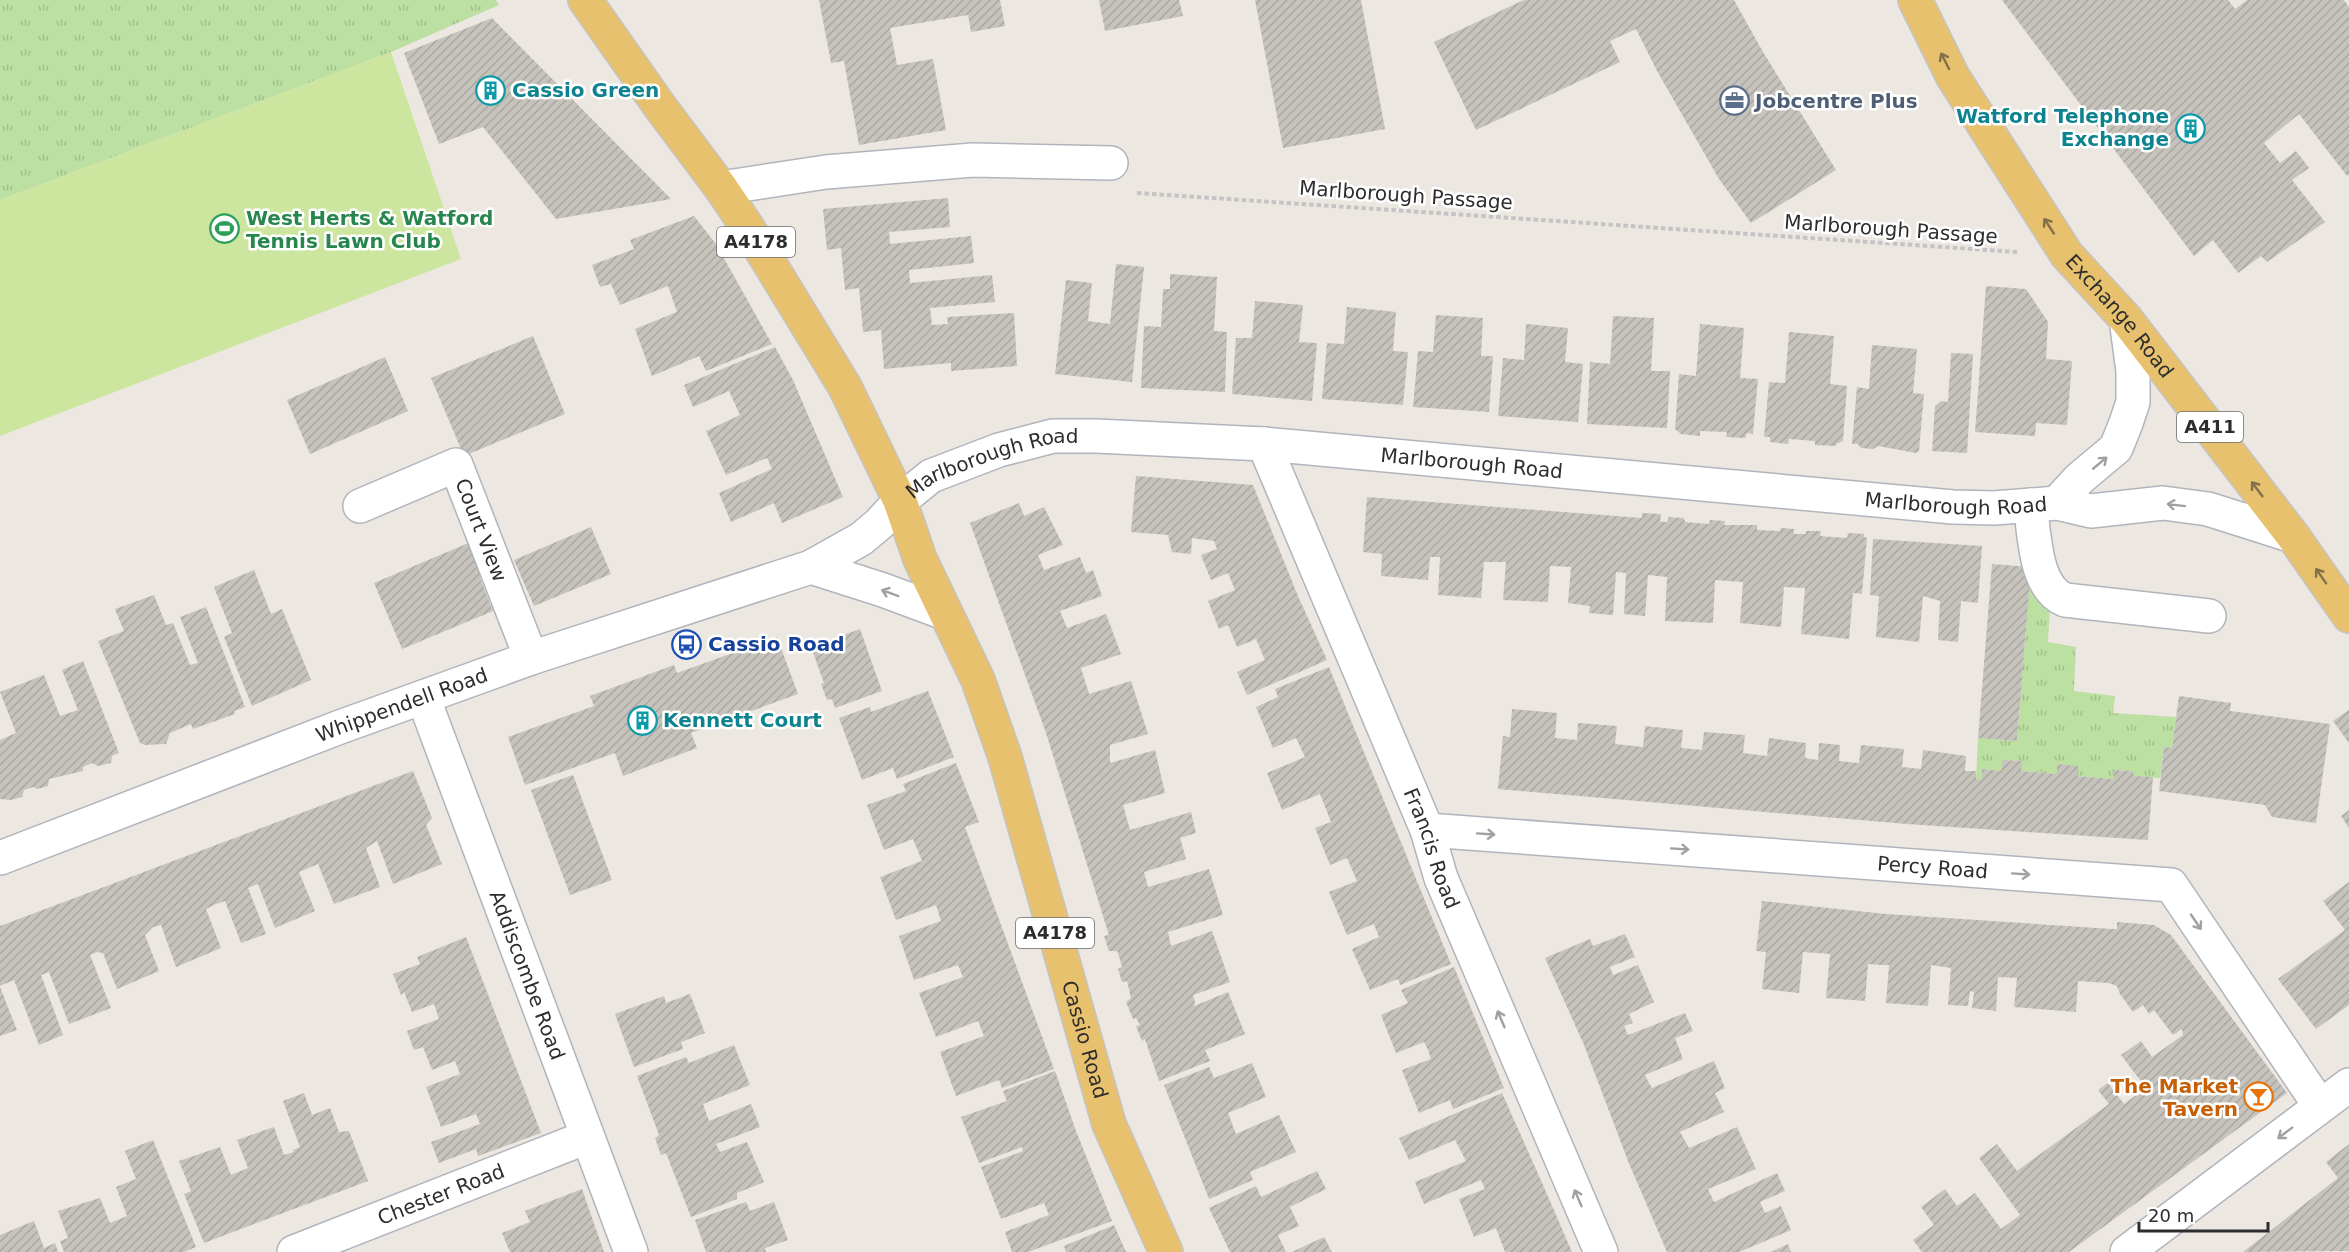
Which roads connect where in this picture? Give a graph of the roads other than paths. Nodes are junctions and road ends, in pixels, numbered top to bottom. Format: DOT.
graph roads {
  1 [pos="585,0"];
  2 [pos="1915,0"];
  3 [pos="1111,163"];
  4 [pos="721,188"];
  5 [pos="2126,319"];
  6 [pos="1264,444"];
  7 [pos="900,501"];
  8 [pos="2044,504"];
  9 [pos="360,506"];
  10 [pos="2293,536"];
  11 [pos="811,567"];
  12 [pos="945,613"];
  13 [pos="2349,615"];
  14 [pos="2209,616"];
  15 [pos="531,658"];
  16 [pos="423,697"];
  17 [pos="1427,830"];
  18 [pos="0,858"];
  19 [pos="2349,1085"];
  20 [pos="2320,1106"];
  21 [pos="587,1137"];
  22 [pos="294,1252"];
  23 [pos="631,1252"];
  24 [pos="1166,1252"];
  25 [pos="1601,1252"];
  26 [pos="2127,1252"];
  1 -- 4 [label="main road, Cassio Road / A4178"];
  5 -- 2 [label="main road, Exchange Road / A411, one-way"];
  3 -- 4 [label="street"];
  4 -- 7 [label="main road, Cassio Road / A4178"];
  8 -- 5 [label="street, Marlborough Road, one-way"];
  10 -- 5 [label="main road, Exchange Road / A411, one-way"];
  6 -- 7 [label="street, Marlborough Road"];
  6 -- 8 [label="street, Marlborough Road"];
  6 -- 17 [label="street, Francis Road"];
  7 -- 11 [label="street, Whippendell Road"];
  7 -- 12 [label="main road, Cassio Road / A4178"];
  10 -- 8 [label="street, Marlborough Road, one-way"];
  8 -- 14 [label="street"];
  9 -- 15 [label="street, Court View"];
  13 -- 10 [label="main road, Exchange Road / A411, one-way"];
  12 -- 11 [label="street, one-way"];
  11 -- 15 [label="street, Whippendell Road"];
  12 -- 24 [label="main road, Cassio Road / A4178"];
  15 -- 16 [label="street, Whippendell Road"];
  16 -- 18 [label="street, Whippendell Road"];
  16 -- 21 [label="street, Addiscombe Road"];
  17 -- 20 [label="street, Percy Road, one-way"];
  25 -- 17 [label="street, Francis Road, one-way"];
  19 -- 20 [label="street"];
  20 -- 26 [label="street, one-way"];
  21 -- 22 [label="street, Chester Road"];
  21 -- 23 [label="street, Addiscombe Road"];
}
